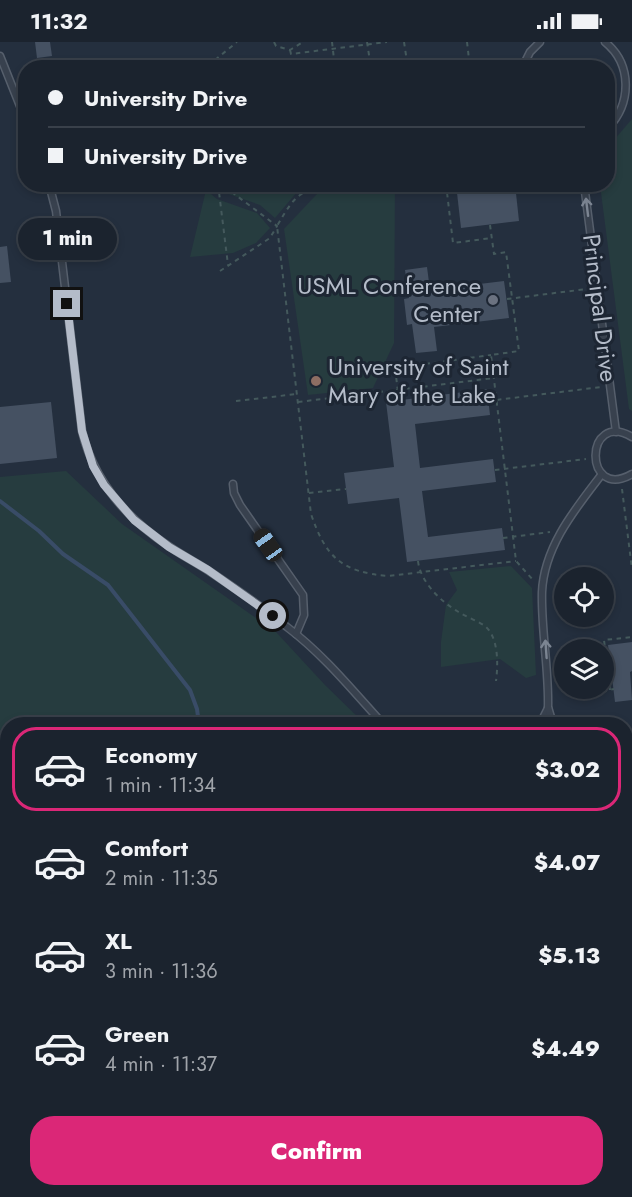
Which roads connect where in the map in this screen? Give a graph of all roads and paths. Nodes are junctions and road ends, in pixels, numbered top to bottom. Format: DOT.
graph roads {
  1 [pos="237,42"];
  2 [pos="303,42"];
  3 [pos="332,42"];
  4 [pos="387,42"];
  5 [pos="404,42"];
  6 [pos="467,42"];
  7 [pos="540,42"];
  8 [pos="605,42"];
  9 [pos="274,43"];
  10 [pos="367,43"];
  11 [pos="333,49"];
  12 [pos="290,50"];
  13 [pos="0,56"];
  14 [pos="215,60"];
  15 [pos="334,60"];
  16 [pos="369,60"];
  17 [pos="407,60"];
  18 [pos="469,60"];
  19 [pos="526,60"];
  20 [pos="18,101"];
  21 [pos="615,121"];
  22 [pos="51,192"];
  23 [pos="221,192"];
  24 [pos="231,192"];
  25 [pos="305,192"];
  26 [pos="447,192"];
  27 [pos="585,192"];
  28 [pos="490,225"];
  29 [pos="277,226"];
  30 [pos="492,238"];
  31 [pos="228,266"];
  32 [pos="220,271"];
  33 [pos="597,287"];
  34 [pos="512,298"];
  35 [pos="507,299"];
  36 [pos="491,355"];
  37 [pos="494,378"];
  38 [pos="610,386"];
  39 [pos="397,390"];
  40 [pos="297,394"];
  41 [pos="399,400"];
  42 [pos="496,400"];
  43 [pos="488,401"];
  44 [pos="236,402"];
  45 [pos="298,402"];
  46 [pos="616,432"];
  47 [pos="632,437"];
  48 [pos="581,459"];
  49 [pos="505,469"];
  50 [pos="495,470"];
  51 [pos="602,474"];
  52 [pos="632,474"];
  53 [pos="232,484"];
  54 [pos="346,489"];
  55 [pos="309,493"];
  56 [pos="623,497"];
  57 [pos="562,531"];
  58 [pos="513,537"];
  59 [pos="503,538"];
  60 [pos="418,561"];
  61 [pos="516,561"];
  62 [pos="632,569"];
  63 [pos="419,573"];
  64 [pos="542,590"];
  65 [pos="296,634"];
  66 [pos="632,638"];
  67 [pos="614,639"];
  68 [pos="496,681"];
  69 [pos="548,707"];
  70 [pos="376,717"];
  71 [pos="543,717"];
  72 [pos="551,717"];
  1 -- 14 [label="path"];
  2 -- 12 [label="path"];
  3 -- 11 [label="path"];
  4 -- 10 [label="path"];
  5 -- 17 [label="path"];
  6 -- 18 [label="path"];
  7 -- 19 [label="lane"];
  8 -- 21 [label="lane"];
  9 -- 12 [label="path"];
  10 -- 11 [label="path"];
  10 -- 16 [label="path"];
  11 -- 12 [label="path"];
  11 -- 15 [label="path"];
  13 -- 20 [label="lane"];
  22 -- 65 [label="lane"];
  23 -- 31 [label="path"];
  24 -- 29 [label="path"];
  25 -- 29 [label="path"];
  26 -- 30 [label="path"];
  33 -- 27 [label="lane, Principal Drive, one-way"];
  28 -- 30 [label="path"];
  29 -- 31 [label="path"];
  29 -- 40 [label="path"];
  30 -- 34 [label="path"];
  31 -- 32 [label="path"];
  33 -- 34 [label="path"];
  33 -- 38 [label="lane, Principal Drive"];
  34 -- 35 [label="path"];
  34 -- 36 [label="path"];
  36 -- 37 [label="path"];
  36 -- 39 [label="path"];
  37 -- 39 [label="path"];
  37 -- 42 [label="path"];
  38 -- 42 [label="path"];
  38 -- 46 [label="lane, Principal Drive"];
  39 -- 41 [label="path"];
  39 -- 45 [label="path"];
  40 -- 44 [label="path"];
  40 -- 45 [label="path"];
  42 -- 43 [label="path"];
  42 -- 49 [label="path"];
  45 -- 55 [label="path"];
  46 -- 47 [label="lane"];
  46 -- 51 [label="lane"];
  48 -- 49 [label="path"];
  49 -- 50 [label="path"];
  49 -- 58 [label="path"];
  51 -- 52 [label="lane"];
  51 -- 57 [label="lane"];
  53 -- 65 [label="lane"];
  54 -- 55 [label="path"];
  55 -- 63 [label="path"];
  56 -- 62 [label="path"];
  57 -- 58 [label="path"];
  57 -- 64 [label="lane"];
  58 -- 59 [label="path"];
  58 -- 61 [label="path"];
  60 -- 63 [label="path"];
  61 -- 63 [label="path"];
  61 -- 64 [label="path"];
  63 -- 68 [label="path"];
  69 -- 64 [label="lane, one-way"];
  65 -- 70 [label="lane"];
  66 -- 67 [label="path"];
  69 -- 71 [label="lane"];
  69 -- 72 [label="lane"];
}
